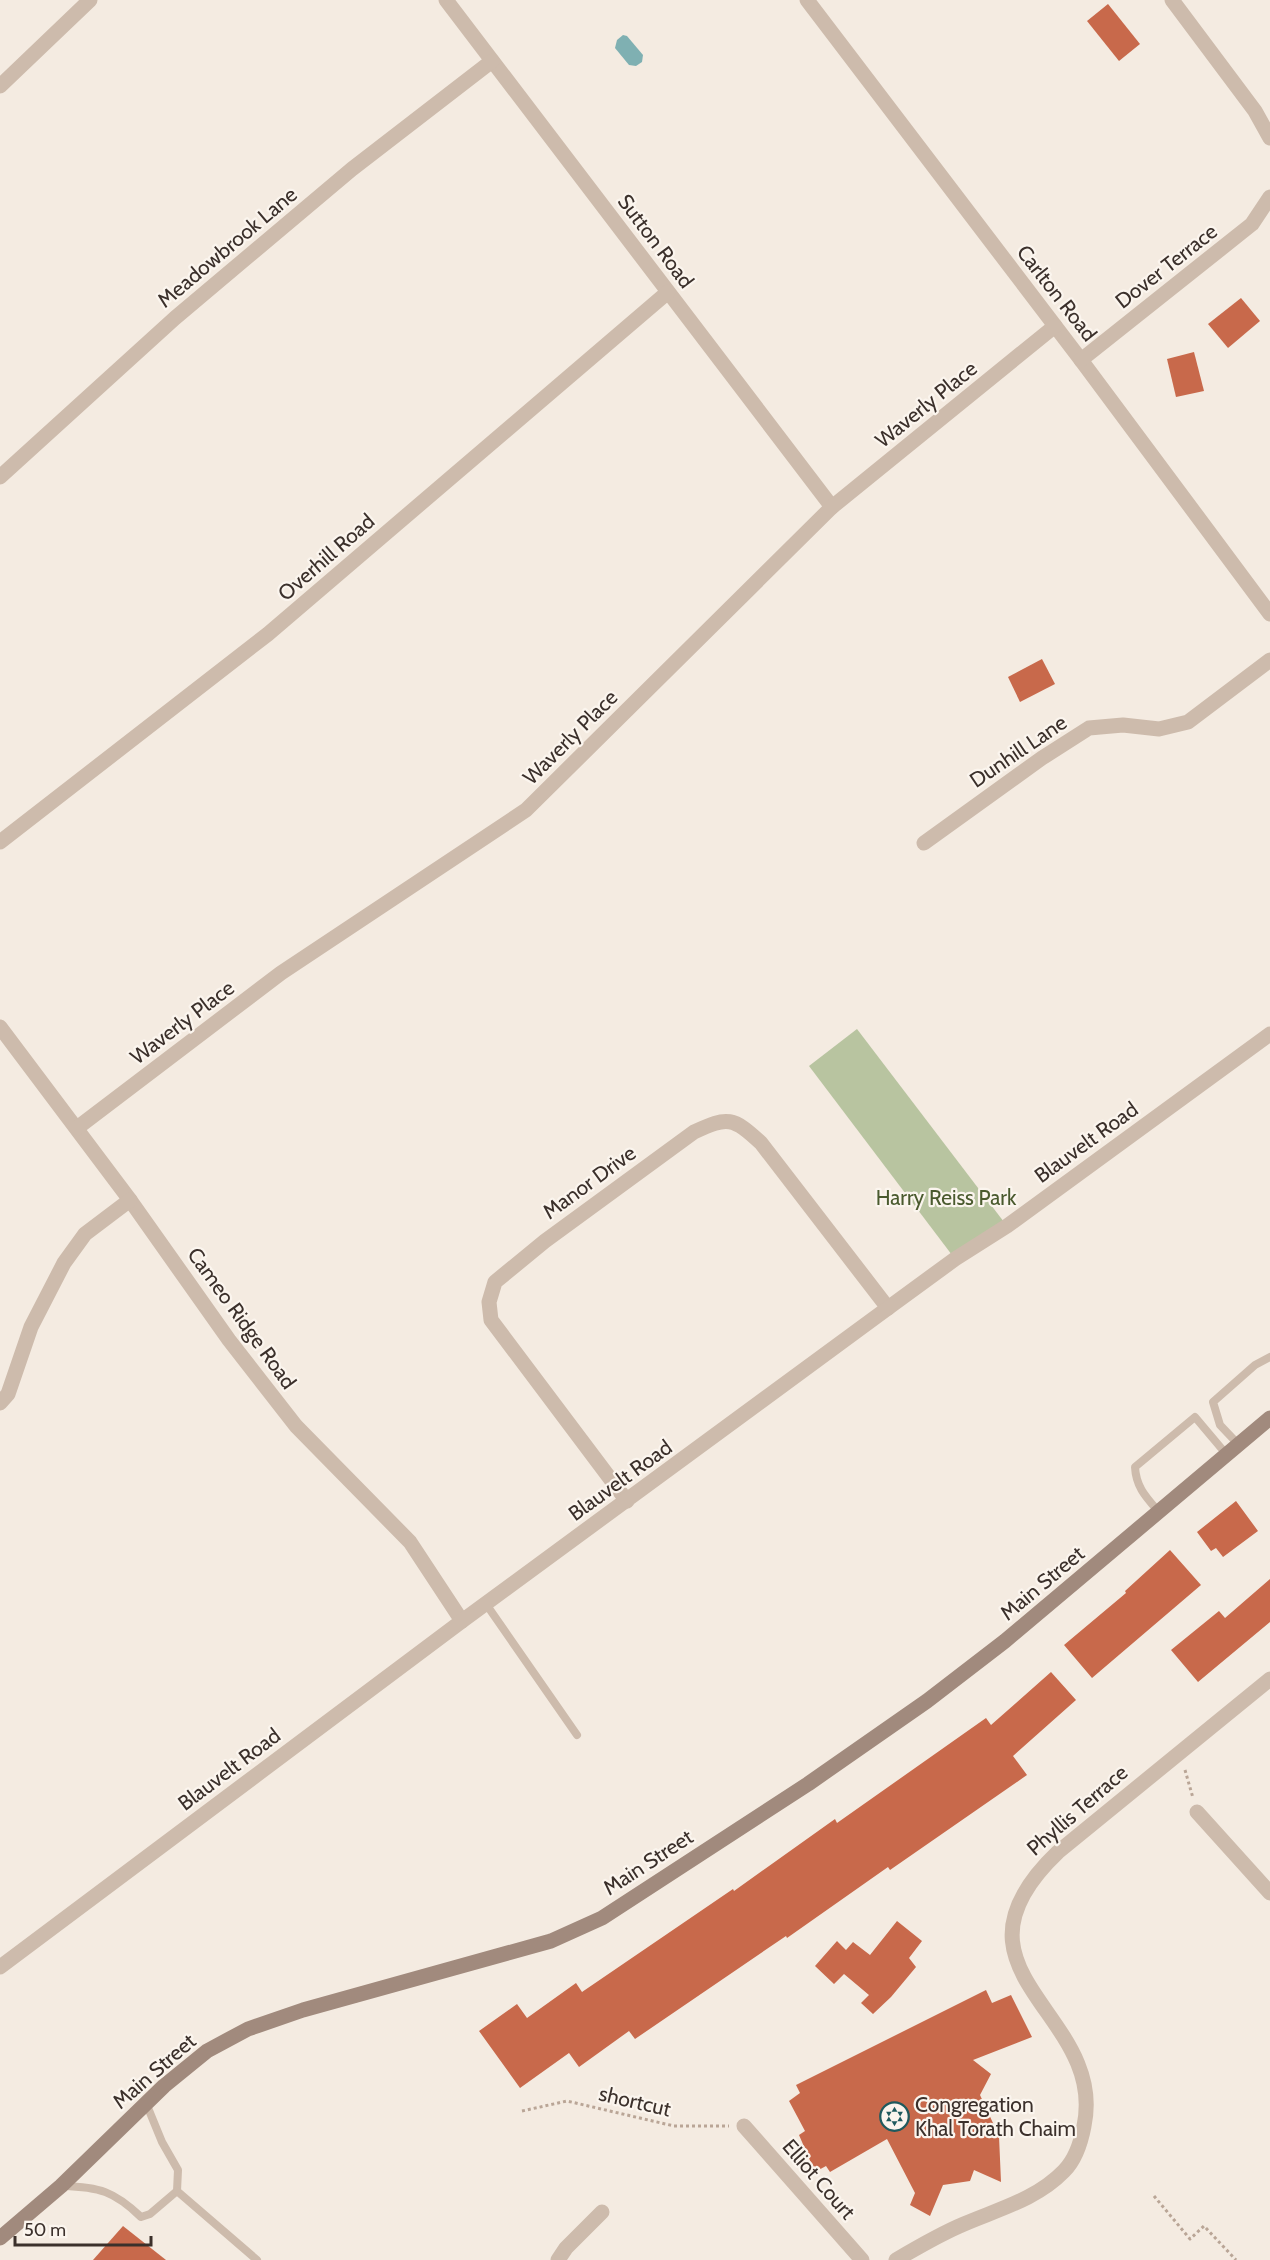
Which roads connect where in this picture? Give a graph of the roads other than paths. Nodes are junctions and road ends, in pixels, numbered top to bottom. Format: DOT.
graph roads {
  1 [pos="90,0"];
  2 [pos="446,0"];
  3 [pos="807,0"];
  4 [pos="1172,0"];
  5 [pos="492,61"];
  6 [pos="0,86"];
  7 [pos="1270,138"];
  8 [pos="1270,197"];
  9 [pos="668,292"];
  10 [pos="1055,326"];
  11 [pos="1082,360"];
  12 [pos="0,477"];
  13 [pos="832,507"];
  14 [pos="1270,614"];
  15 [pos="1270,660"];
  16 [pos="0,842"];
  17 [pos="924,843"];
  18 [pos="0,1027"];
  19 [pos="1270,1034"];
  20 [pos="77,1128"];
  21 [pos="130,1200"];
  22 [pos="888,1308"];
  23 [pos="1270,1357"];
  24 [pos="0,1403"];
  25 [pos="1270,1418"];
  26 [pos="1239,1445"];
  27 [pos="1227,1455"];
  28 [pos="627,1501"];
  29 [pos="1158,1512"];
  30 [pos="486,1604"];
  31 [pos="462,1622"];
  32 [pos="1270,1679"];
  33 [pos="577,1735"];
  34 [pos="1197,1812"];
  35 [pos="1270,1893"];
  36 [pos="2,1962"];
  37 [pos="146,2103"];
  38 [pos="744,2126"];
  39 [pos="61,2186"];
  40 [pos="177,2191"];
  41 [pos="602,2212"];
  42 [pos="0,2238"];
  43 [pos="257,2260"];
  44 [pos="558,2260"];
  45 [pos="862,2260"];
  46 [pos="896,2260"];
  1 -- 6 [label="street"];
  2 -- 5 [label="street, Sutton Road"];
  3 -- 10 [label="street, Carlton Road"];
  4 -- 7 [label="street"];
  5 -- 9 [label="street, Sutton Road"];
  5 -- 12 [label="street, Meadowbrook Lane"];
  8 -- 11 [label="street, Dover Terrace"];
  9 -- 13 [label="street, Sutton Road"];
  9 -- 16 [label="street, Overhill Road"];
  10 -- 11 [label="street, Carlton Road"];
  10 -- 13 [label="street, Waverly Place"];
  11 -- 14 [label="street, Carlton Road"];
  13 -- 20 [label="street, Waverly Place"];
  15 -- 17 [label="street, Dunhill Lane"];
  18 -- 20 [label="street, Cameo Ridge Road"];
  19 -- 22 [label="street, Blauvelt Road"];
  20 -- 21 [label="street, Cameo Ridge Road"];
  21 -- 24 [label="street"];
  21 -- 31 [label="street, Cameo Ridge Road"];
  22 -- 28 [label="street, Blauvelt Road"];
  22 -- 28 [label="street, Manor Drive"];
  23 -- 26 [label="lane"];
  25 -- 26 [label="main road, Main Street"];
  26 -- 27 [label="main road, Main Street"];
  27 -- 29 [label="main road, Main Street"];
  27 -- 29 [label="lane"];
  28 -- 30 [label="street, Blauvelt Road"];
  29 -- 37 [label="main road, Main Street"];
  30 -- 31 [label="street, Blauvelt Road"];
  30 -- 33 [label="lane"];
  31 -- 36 [label="street, Blauvelt Road"];
  32 -- 46 [label="street, Phyllis Terrace"];
  34 -- 35 [label="street"];
  37 -- 39 [label="main road, Main Street"];
  37 -- 40 [label="lane"];
  38 -- 45 [label="street, Elliot Court"];
  39 -- 40 [label="lane"];
  39 -- 42 [label="main road, Main Street"];
  40 -- 43 [label="lane"];
  41 -- 44 [label="street"];
}
